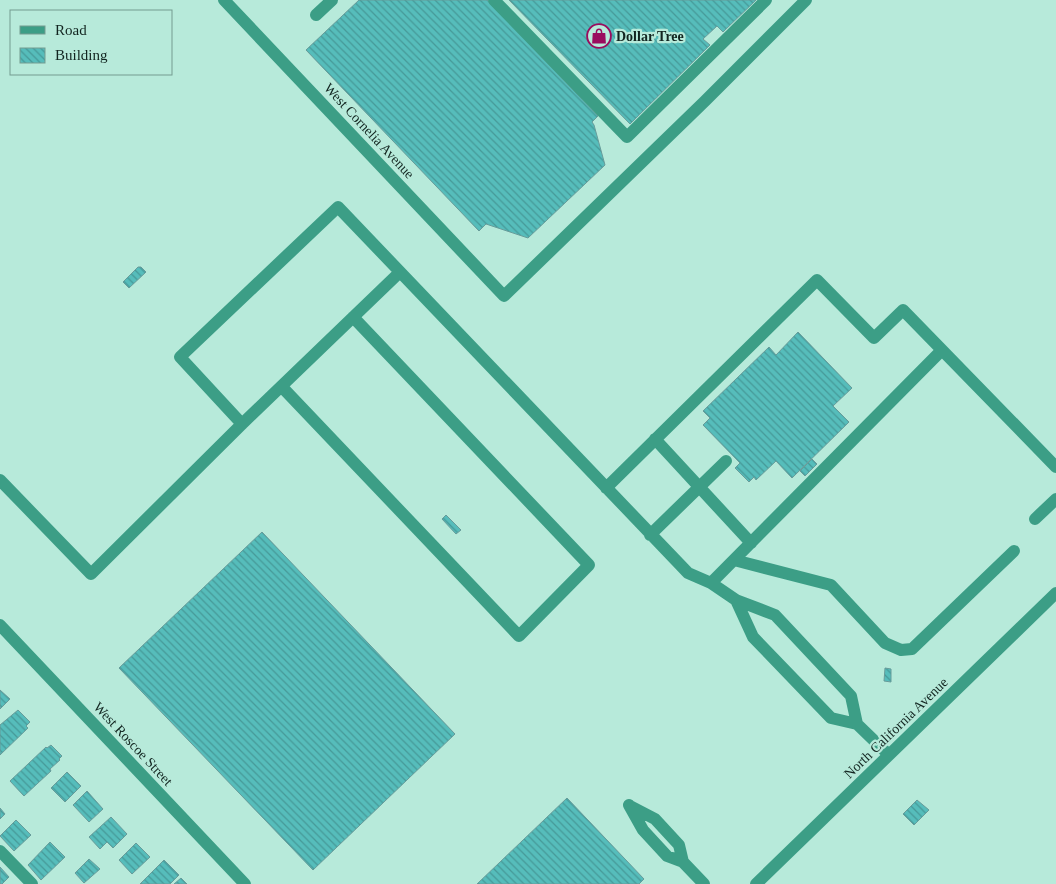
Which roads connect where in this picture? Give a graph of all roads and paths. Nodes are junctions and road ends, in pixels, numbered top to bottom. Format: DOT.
graph roads {
  1 [pos="224,0"];
  2 [pos="332,0"];
  3 [pos="494,0"];
  4 [pos="766,0"];
  5 [pos="806,0"];
  6 [pos="316,15"];
  7 [pos="400,272"];
  8 [pos="353,317"];
  9 [pos="942,350"];
  10 [pos="282,387"];
  11 [pos="242,424"];
  12 [pos="655,439"];
  13 [pos="726,461"];
  14 [pos="1056,467"];
  15 [pos="0,480"];
  16 [pos="699,487"];
  17 [pos="606,488"];
  18 [pos="1056,499"];
  19 [pos="1035,519"];
  20 [pos="650,535"];
  21 [pos="751,543"];
  22 [pos="1014,551"];
  23 [pos="734,560"];
  24 [pos="711,583"];
  25 [pos="1056,594"];
  26 [pos="736,600"];
  27 [pos="0,625"];
  28 [pos="858,724"];
  29 [pos="890,755"];
  30 [pos="0,851"];
  31 [pos="683,862"];
  32 [pos="32,884"];
  33 [pos="245,884"];
  34 [pos="704,884"];
  35 [pos="756,884"];
  1 -- 5 [label="street, West Cornelia Avenue"];
  2 -- 6 [label="street"];
  3 -- 4 [label="street"];
  7 -- 8 [label="street"];
  7 -- 11 [label="street"];
  7 -- 17 [label="street"];
  8 -- 10 [label="street"];
  8 -- 10 [label="street"];
  9 -- 12 [label="street"];
  9 -- 14 [label="street"];
  9 -- 21 [label="street"];
  10 -- 11 [label="street"];
  11 -- 15 [label="street"];
  12 -- 16 [label="street"];
  12 -- 17 [label="street"];
  13 -- 16 [label="street"];
  16 -- 20 [label="street"];
  16 -- 21 [label="street"];
  17 -- 20 [label="street"];
  18 -- 19 [label="street"];
  20 -- 24 [label="street"];
  21 -- 23 [label="street"];
  22 -- 23 [label="street"];
  23 -- 24 [label="street"];
  24 -- 26 [label="street"];
  25 -- 29 [label="street, North California Avenue"];
  26 -- 28 [label="street"];
  26 -- 28 [label="street"];
  27 -- 33 [label="street, West Roscoe Street"];
  28 -- 29 [label="street"];
  29 -- 35 [label="street, North California Avenue"];
  30 -- 32 [label="street"];
  31 -- 31 [label="street"];
  31 -- 34 [label="street"];
}
